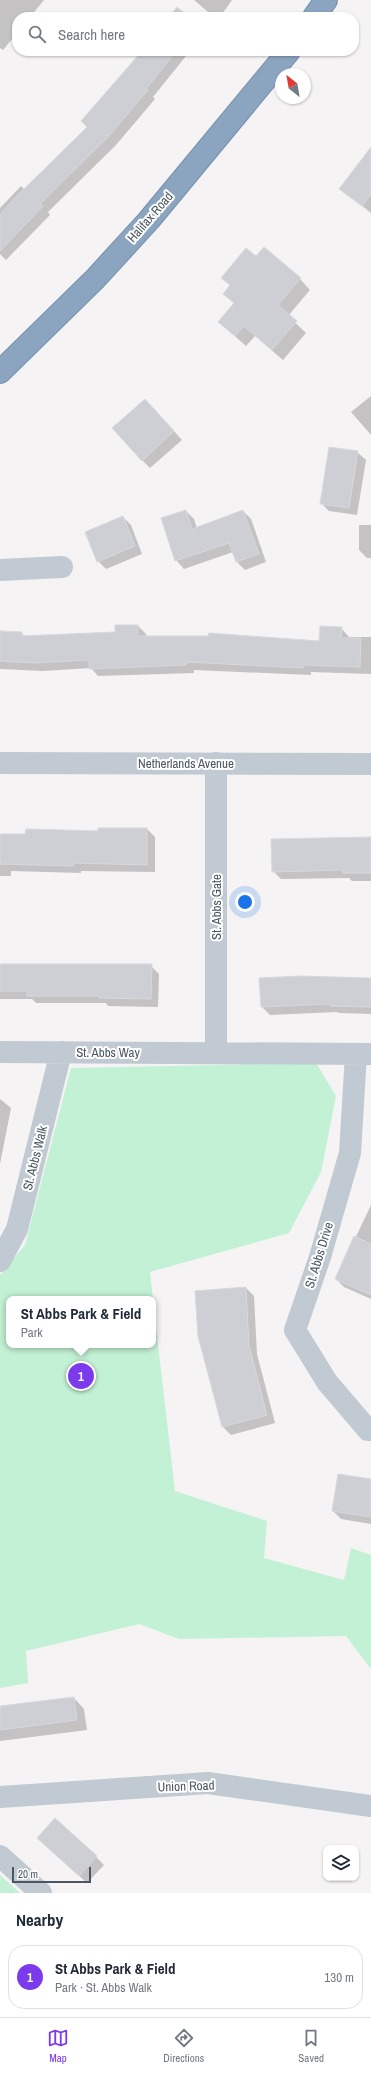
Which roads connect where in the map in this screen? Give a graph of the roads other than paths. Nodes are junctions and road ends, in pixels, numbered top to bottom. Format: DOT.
graph roads {
  1 [pos="326,0"];
  2 [pos="318,12"];
  3 [pos="285,56"];
  4 [pos="2,365"];
  5 [pos="62,567"];
  6 [pos="0,570"];
  7 [pos="0,763"];
  8 [pos="216,763"];
  9 [pos="371,764"];
  10 [pos="0,1052"];
  11 [pos="61,1052"];
  12 [pos="216,1052"];
  13 [pos="364,1054"];
  14 [pos="0,1261"];
  15 [pos="371,1430"];
  16 [pos="0,1797"];
  17 [pos="371,1806"];
  18 [pos="0,1856"];
  19 [pos="41,1893"];
  1 -- 2 [label="highway"];
  3 -- 4 [label="highway, Halifax Road"];
  5 -- 6 [label="street"];
  7 -- 8 [label="street, Netherlands Avenue"];
  8 -- 9 [label="street, Netherlands Avenue"];
  8 -- 12 [label="street, St. Abbs Gate"];
  10 -- 11 [label="street, St. Abbs Way"];
  11 -- 12 [label="street, St. Abbs Way"];
  11 -- 14 [label="street, St. Abbs Walk"];
  12 -- 13 [label="street, St. Abbs Drive"];
  13 -- 15 [label="street, St. Abbs Drive"];
  16 -- 17 [label="street, Union Road"];
  18 -- 19 [label="street"];
}
